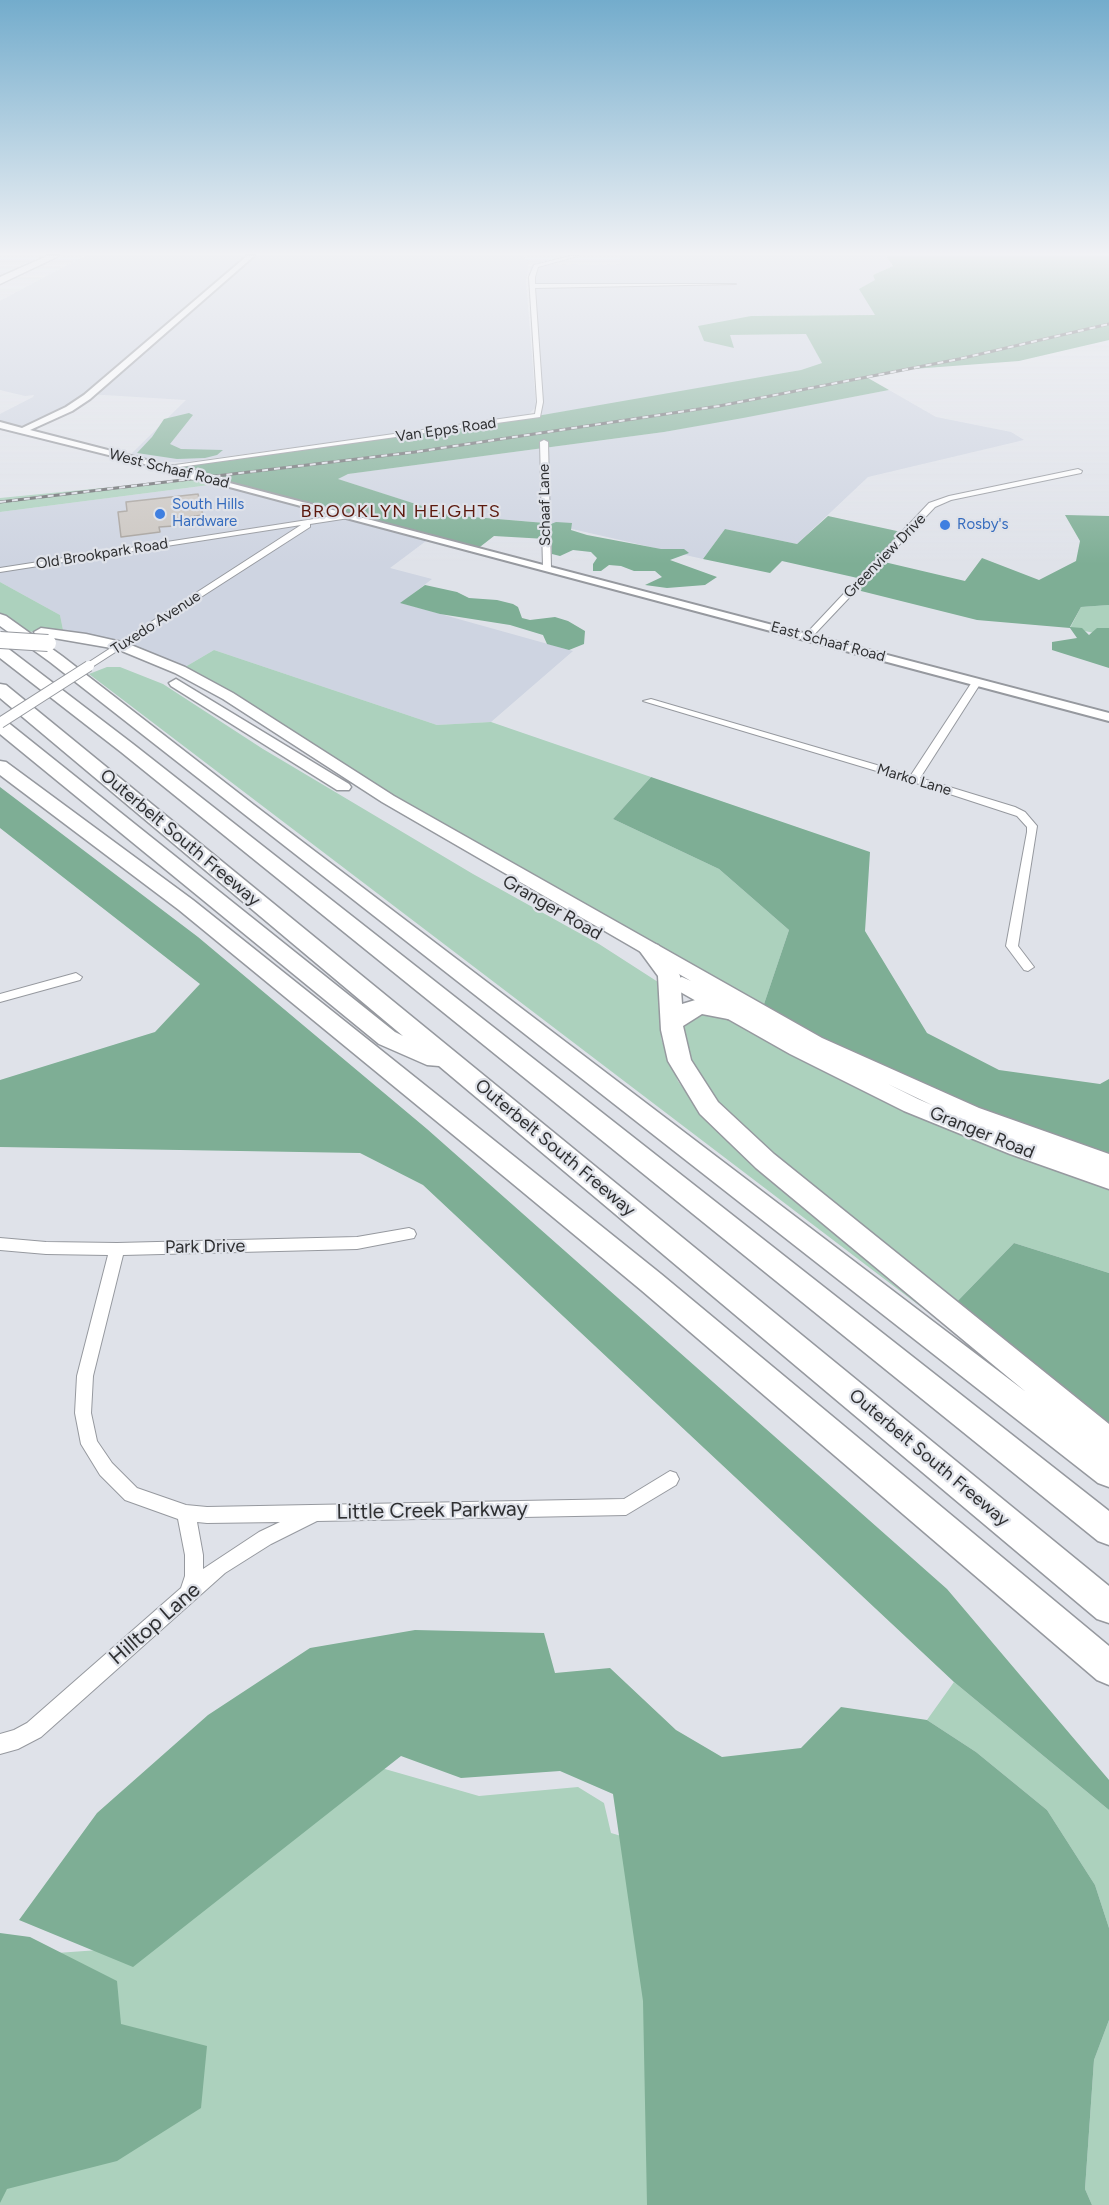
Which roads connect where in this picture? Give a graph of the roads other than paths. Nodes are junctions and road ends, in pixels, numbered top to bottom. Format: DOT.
graph roads {
  1 [pos="131,359"];
  2 [pos="537,359"];
  3 [pos="0,425"];
  4 [pos="22,431"];
  5 [pos="544,442"];
  6 [pos="165,467"];
  7 [pos="1078,471"];
  8 [pos="346,516"];
  9 [pos="311,522"];
  10 [pos="547,568"];
  11 [pos="0,570"];
  12 [pos="0,619"];
  13 [pos="0,630"];
  14 [pos="808,636"];
  15 [pos="44,637"];
  16 [pos="0,640"];
  17 [pos="0,650"];
  18 [pos="115,650"];
  19 [pos="977,681"];
  20 [pos="0,689"];
  21 [pos="648,701"];
  22 [pos="1109,717"];
  23 [pos="0,724"];
  24 [pos="0,766"];
  25 [pos="914,779"];
  26 [pos="650,950"];
  27 [pos="1028,968"];
  28 [pos="669,976"];
  29 [pos="76,977"];
  30 [pos="0,998"];
  31 [pos="728,1011"];
  32 [pos="672,1023"];
  33 [pos="460,1069"];
  34 [pos="1109,1163"];
  35 [pos="1109,1180"];
  36 [pos="409,1234"];
  37 [pos="0,1244"];
  38 [pos="117,1249"];
  39 [pos="1109,1442"];
  40 [pos="1109,1473"];
  41 [pos="670,1479"];
  42 [pos="186,1513"];
  43 [pos="317,1514"];
  44 [pos="1109,1530"];
  45 [pos="189,1593"];
  46 [pos="1109,1607"];
  47 [pos="1109,1668"];
  48 [pos="0,1744"];
  1 -- 4 [label="street"];
  2 -- 6 [label="street, Van Epps Road"];
  3 -- 4 [label="street, West Schaaf Road"];
  4 -- 6 [label="street, West Schaaf Road"];
  5 -- 10 [label="street, Schaaf Lane"];
  6 -- 8 [label="street, West Schaaf Road, bridge"];
  7 -- 14 [label="street, Greenview Drive"];
  8 -- 9 [label="street, Old Brookpark Road"];
  8 -- 10 [label="street, West Schaaf Road"];
  9 -- 11 [label="street, Old Brookpark Road"];
  9 -- 18 [label="street, Tuxedo Avenue"];
  10 -- 14 [label="street, East Schaaf Road"];
  12 -- 40 [label="highway"];
  13 -- 15 [label="main road, Granger Road"];
  14 -- 19 [label="street, East Schaaf Road"];
  15 -- 16 [label="main road, Granger Road, bridge"];
  15 -- 18 [label="main road, Granger Road"];
  17 -- 44 [label="highway, Outerbelt South Freeway"];
  18 -- 23 [label="street, Tuxedo Avenue, bridge"];
  18 -- 26 [label="main road, Granger Road"];
  18 -- 28 [label="main road, Granger Road"];
  19 -- 22 [label="street, East Schaaf Road"];
  19 -- 25 [label="street"];
  20 -- 33 [label="highway, Outerbelt South Freeway"];
  21 -- 25 [label="street, Marko Lane"];
  23 -- 33 [label="highway"];
  24 -- 47 [label="highway"];
  25 -- 27 [label="street, Marko Lane"];
  26 -- 28 [label="highway"];
  26 -- 34 [label="main road, Granger Road"];
  28 -- 31 [label="main road, Granger Road"];
  28 -- 32 [label="highway"];
  29 -- 30 [label="street"];
  31 -- 32 [label="highway"];
  31 -- 35 [label="main road, Granger Road"];
  32 -- 39 [label="highway"];
  33 -- 46 [label="highway, Outerbelt South Freeway"];
  36 -- 38 [label="street, Park Drive"];
  37 -- 38 [label="street, Park Drive"];
  38 -- 42 [label="street, Little Creek Parkway"];
  41 -- 43 [label="street, Little Creek Parkway"];
  42 -- 43 [label="street, Little Creek Parkway"];
  42 -- 45 [label="street"];
  43 -- 45 [label="street, Hilltop Lane"];
  45 -- 48 [label="street, Hilltop Lane"];
}
